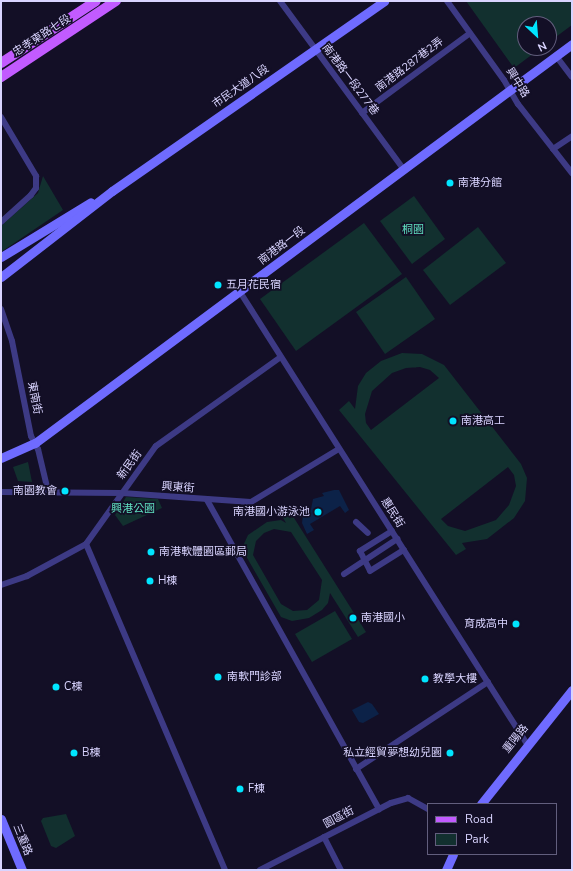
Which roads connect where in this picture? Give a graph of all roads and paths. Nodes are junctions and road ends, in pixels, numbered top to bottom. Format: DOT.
graph roads {
  1 [pos="96,1"];
  2 [pos="116,1"];
  3 [pos="280,1"];
  4 [pos="384,1"];
  5 [pos="447,1"];
  6 [pos="470,33"];
  7 [pos="572,44"];
  8 [pos="316,51"];
  9 [pos="557,55"];
  10 [pos="556,56"];
  11 [pos="1,63"];
  12 [pos="1,77"];
  13 [pos="572,77"];
  14 [pos="510,90"];
  15 [pos="362,113"];
  16 [pos="1,117"];
  17 [pos="572,136"];
  18 [pos="553,149"];
  19 [pos="404,170"];
  20 [pos="572,173"];
  21 [pos="112,191"];
  22 [pos="1,222"];
  23 [pos="13,250"];
  24 [pos="1,257"];
  25 [pos="21,263"];
  26 [pos="1,277"];
  27 [pos="240,292"];
  28 [pos="1,309"];
  29 [pos="281,357"];
  30 [pos="35,443"];
  31 [pos="339,449"];
  32 [pos="1,458"];
  33 [pos="48,491"];
  34 [pos="1,492"];
  35 [pos="122,493"];
  36 [pos="207,500"];
  37 [pos="356,522"];
  38 [pos="392,531"];
  39 [pos="368,533"];
  40 [pos="397,539"];
  41 [pos="86,544"];
  42 [pos="404,550"];
  43 [pos="364,560"];
  44 [pos="344,574"];
  45 [pos="1,585"];
  46 [pos="488,682"];
  47 [pos="572,690"];
  48 [pos="527,744"];
  49 [pos="356,769"];
  50 [pos="482,803"];
  51 [pos="427,808"];
  52 [pos="379,809"];
  53 [pos="1,819"];
  54 [pos="324,837"];
  55 [pos="454,855"];
  56 [pos="22,870"];
  57 [pos="225,870"];
  58 [pos="260,870"];
  59 [pos="341,870"];
  60 [pos="446,870"];
  1 -- 11 [label="main road, 忠孝東路七段"];
  2 -- 12 [label="main road, 忠孝東路七段"];
  3 -- 8 [label="street, 南港路一段277巷"];
  4 -- 8 [label="street, 市民大道八段"];
  5 -- 6 [label="street, 興中路"];
  6 -- 14 [label="street, 興中路"];
  6 -- 15 [label="street, 南港路287巷2弄"];
  7 -- 9 [label="street, 南港路一段"];
  8 -- 15 [label="street, 南港路一段277巷"];
  8 -- 21 [label="street, 市民大道八段"];
  10 -- 13 [label="street"];
  10 -- 14 [label="street, 南港路一段"];
  14 -- 18 [label="street, 興中路"];
  14 -- 19 [label="street, 南港路一段"];
  15 -- 19 [label="street, 南港路一段277巷"];
  16 -- 22 [label="street"];
  17 -- 18 [label="street"];
  18 -- 20 [label="street, 興中路"];
  19 -- 27 [label="street, 南港路一段"];
  21 -- 23 [label="street, 市民大道八段"];
  21 -- 25 [label="street, 市民大道八段"];
  23 -- 24 [label="street, 市民大道八段"];
  23 -- 25 [label="street"];
  25 -- 26 [label="street, 市民大道八段"];
  27 -- 29 [label="street, 惠民街"];
  27 -- 30 [label="street, 南港路一段"];
  28 -- 30 [label="street, 東南街"];
  29 -- 31 [label="street, 惠民街"];
  29 -- 35 [label="street, 新民街"];
  30 -- 32 [label="street, 南港路一段"];
  30 -- 33 [label="street, 東南街"];
  31 -- 36 [label="street, 興東街"];
  31 -- 38 [label="street, 惠民街"];
  33 -- 34 [label="street, 興東街"];
  33 -- 35 [label="street, 興東街"];
  35 -- 36 [label="street, 興東街"];
  35 -- 41 [label="street, 新民街"];
  36 -- 49 [label="street"];
  37 -- 39 [label="street"];
  38 -- 40 [label="street, 惠民街"];
  38 -- 43 [label="street"];
  40 -- 42 [label="street, 惠民街"];
  40 -- 43 [label="street"];
  41 -- 45 [label="street, 新民街"];
  41 -- 57 [label="street"];
  42 -- 43 [label="street"];
  42 -- 46 [label="street, 惠民街"];
  43 -- 44 [label="street"];
  46 -- 48 [label="street, 惠民街"];
  46 -- 49 [label="street"];
  47 -- 48 [label="street, 重陽路"];
  48 -- 50 [label="street, 重陽路"];
  49 -- 52 [label="street"];
  51 -- 52 [label="street, 園區街"];
  52 -- 54 [label="street, 園區街"];
  53 -- 56 [label="street, 三重路"];
  54 -- 58 [label="street, 園區街"];
  54 -- 59 [label="street"];
  55 -- 60 [label="street"];
}
